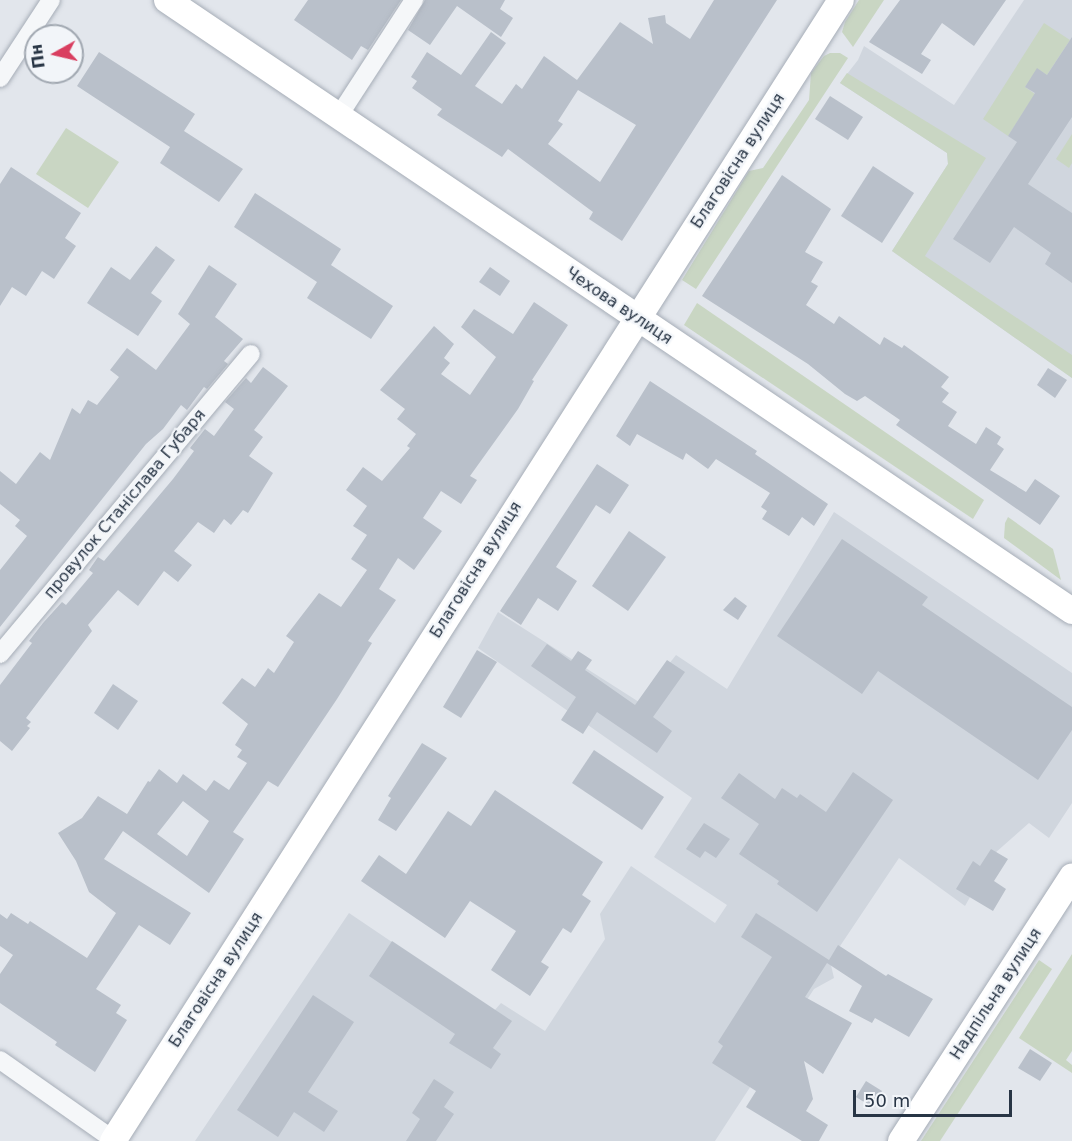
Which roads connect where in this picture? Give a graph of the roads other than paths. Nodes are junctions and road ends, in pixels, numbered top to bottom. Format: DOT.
graph roads {
  1 [pos="51,0"];
  2 [pos="166,0"];
  3 [pos="414,0"];
  4 [pos="841,0"];
  5 [pos="0,78"];
  6 [pos="338,117"];
  7 [pos="636,318"];
  8 [pos="251,354"];
  9 [pos="1072,611"];
  10 [pos="0,654"];
  11 [pos="1072,877"];
  12 [pos="0,1060"];
  13 [pos="114,1141"];
  14 [pos="901,1141"];
  1 -- 5 [label="street"];
  2 -- 6 [label="main road, Чехова вулиця"];
  3 -- 6 [label="street"];
  4 -- 7 [label="main road, Благовісна вулиця"];
  6 -- 7 [label="main road, Чехова вулиця"];
  7 -- 9 [label="main road, Чехова вулиця"];
  7 -- 13 [label="main road, Благовісна вулиця"];
  8 -- 10 [label="street, провулок Станіслава Губаря"];
  11 -- 14 [label="main road, Надпільна вулиця"];
  12 -- 13 [label="street"];
}
